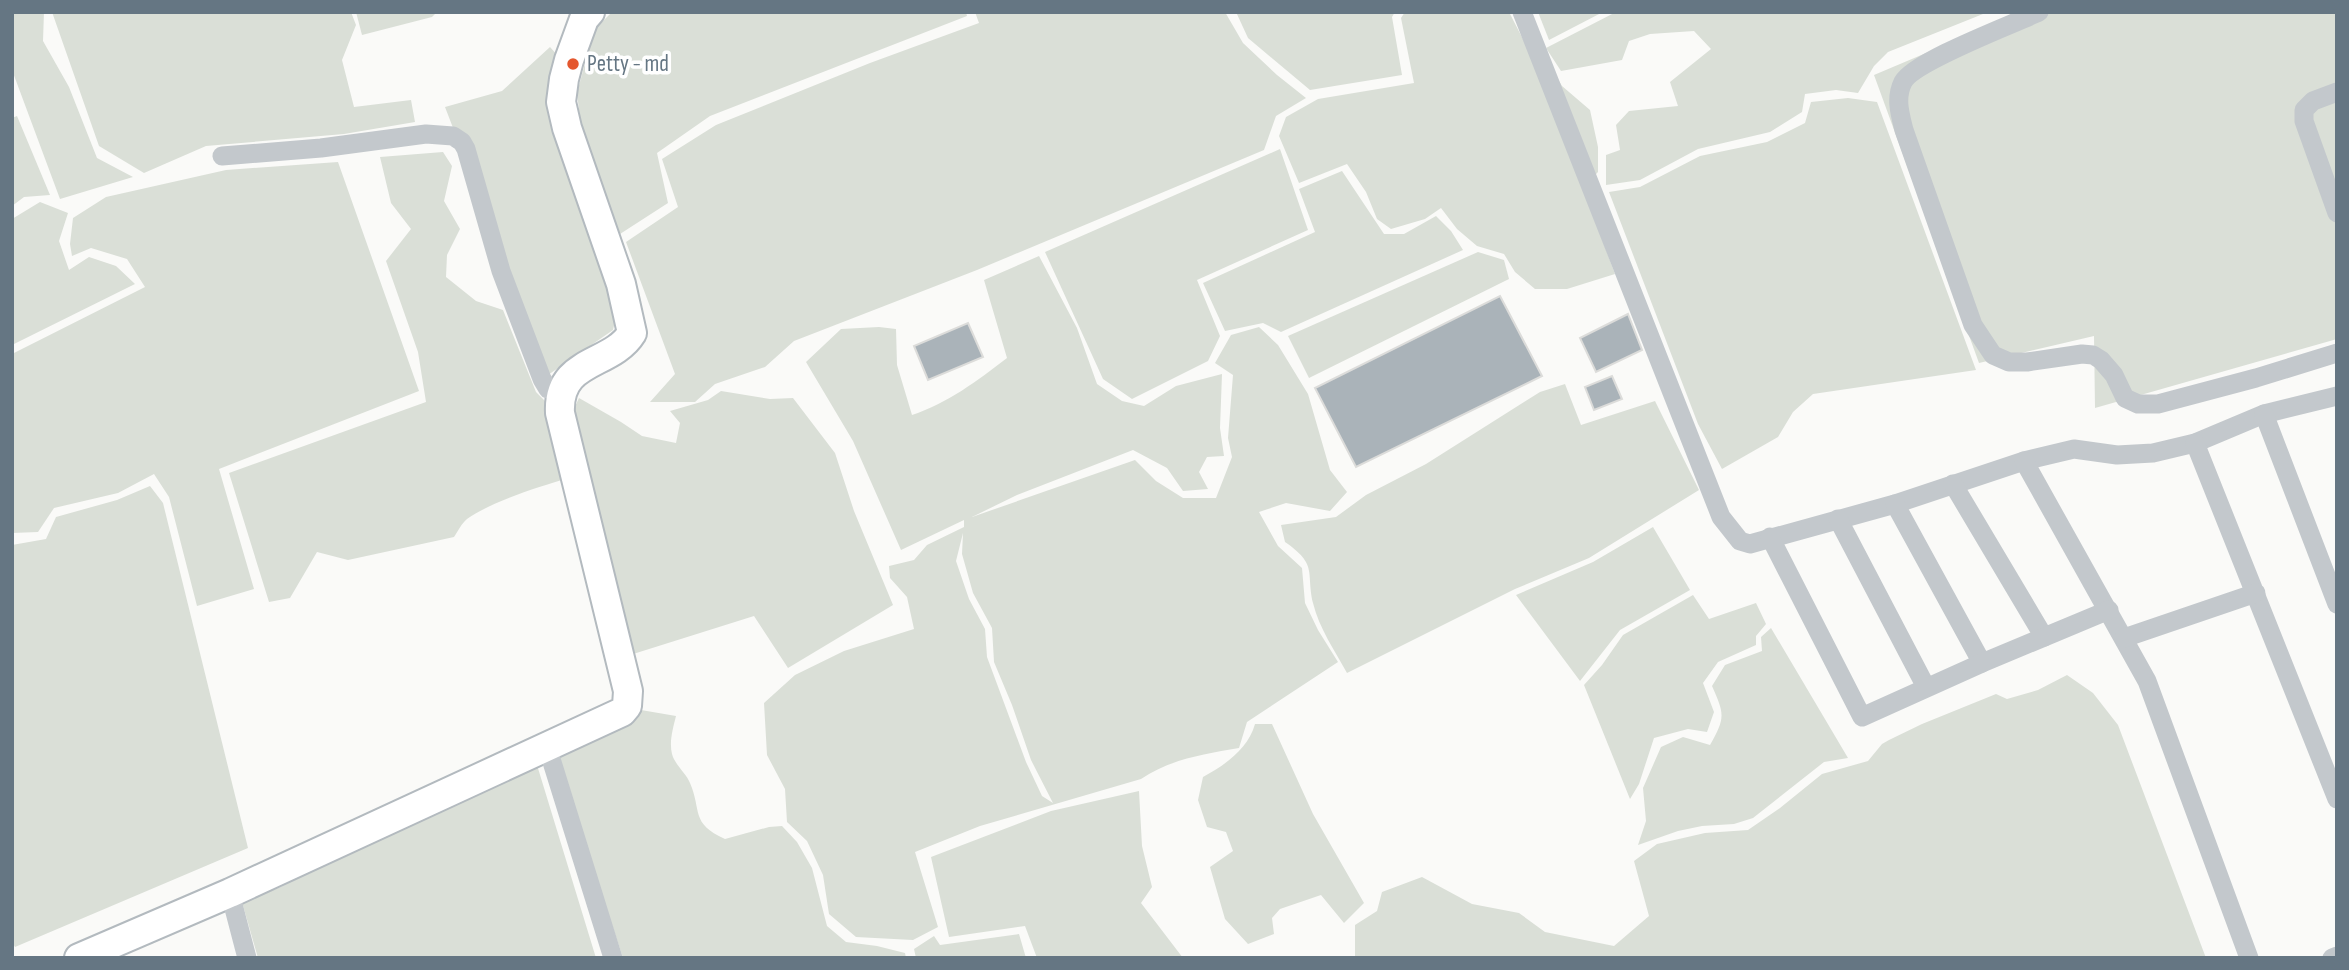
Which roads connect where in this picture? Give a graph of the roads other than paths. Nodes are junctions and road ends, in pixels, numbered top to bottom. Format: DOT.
graph roads {
  1 [pos="590,12"];
  2 [pos="1522,12"];
  3 [pos="2039,12"];
  4 [pos="2337,92"];
  5 [pos="222,156"];
  6 [pos="2337,214"];
  7 [pos="2337,354"];
  8 [pos="561,393"];
  9 [pos="2337,396"];
  10 [pos="2264,414"];
  11 [pos="2195,443"];
  12 [pos="2024,461"];
  13 [pos="1953,484"];
  14 [pos="1895,504"];
  15 [pos="1838,519"];
  16 [pos="1770,537"];
  17 [pos="2256,593"];
  18 [pos="2337,604"];
  19 [pos="2109,610"];
  20 [pos="2043,637"];
  21 [pos="2124,638"];
  22 [pos="1982,663"];
  23 [pos="1926,687"];
  24 [pos="547,746"];
  25 [pos="2337,799"];
  26 [pos="230,893"];
  27 [pos="2337,956"];
  28 [pos="79,958"];
  29 [pos="247,958"];
  30 [pos="613,958"];
  31 [pos="2249,958"];
  32 [pos="2332,958"];
  1 -- 8 [label="street"];
  2 -- 16 [label="street"];
  3 -- 7 [label="street"];
  4 -- 6 [label="street"];
  5 -- 8 [label="street"];
  8 -- 24 [label="street"];
  9 -- 10 [label="street"];
  10 -- 11 [label="street"];
  10 -- 18 [label="street"];
  11 -- 12 [label="street"];
  11 -- 17 [label="street"];
  12 -- 13 [label="street"];
  12 -- 19 [label="street"];
  13 -- 14 [label="street"];
  13 -- 20 [label="street"];
  14 -- 15 [label="street"];
  14 -- 22 [label="street"];
  15 -- 16 [label="street"];
  15 -- 23 [label="street"];
  16 -- 23 [label="street"];
  17 -- 21 [label="street"];
  17 -- 25 [label="street"];
  19 -- 20 [label="street"];
  19 -- 21 [label="street"];
  20 -- 22 [label="street"];
  21 -- 31 [label="street"];
  22 -- 23 [label="street"];
  24 -- 26 [label="street"];
  24 -- 30 [label="street"];
  26 -- 28 [label="street"];
  26 -- 29 [label="street"];
  27 -- 32 [label="street"];
}
